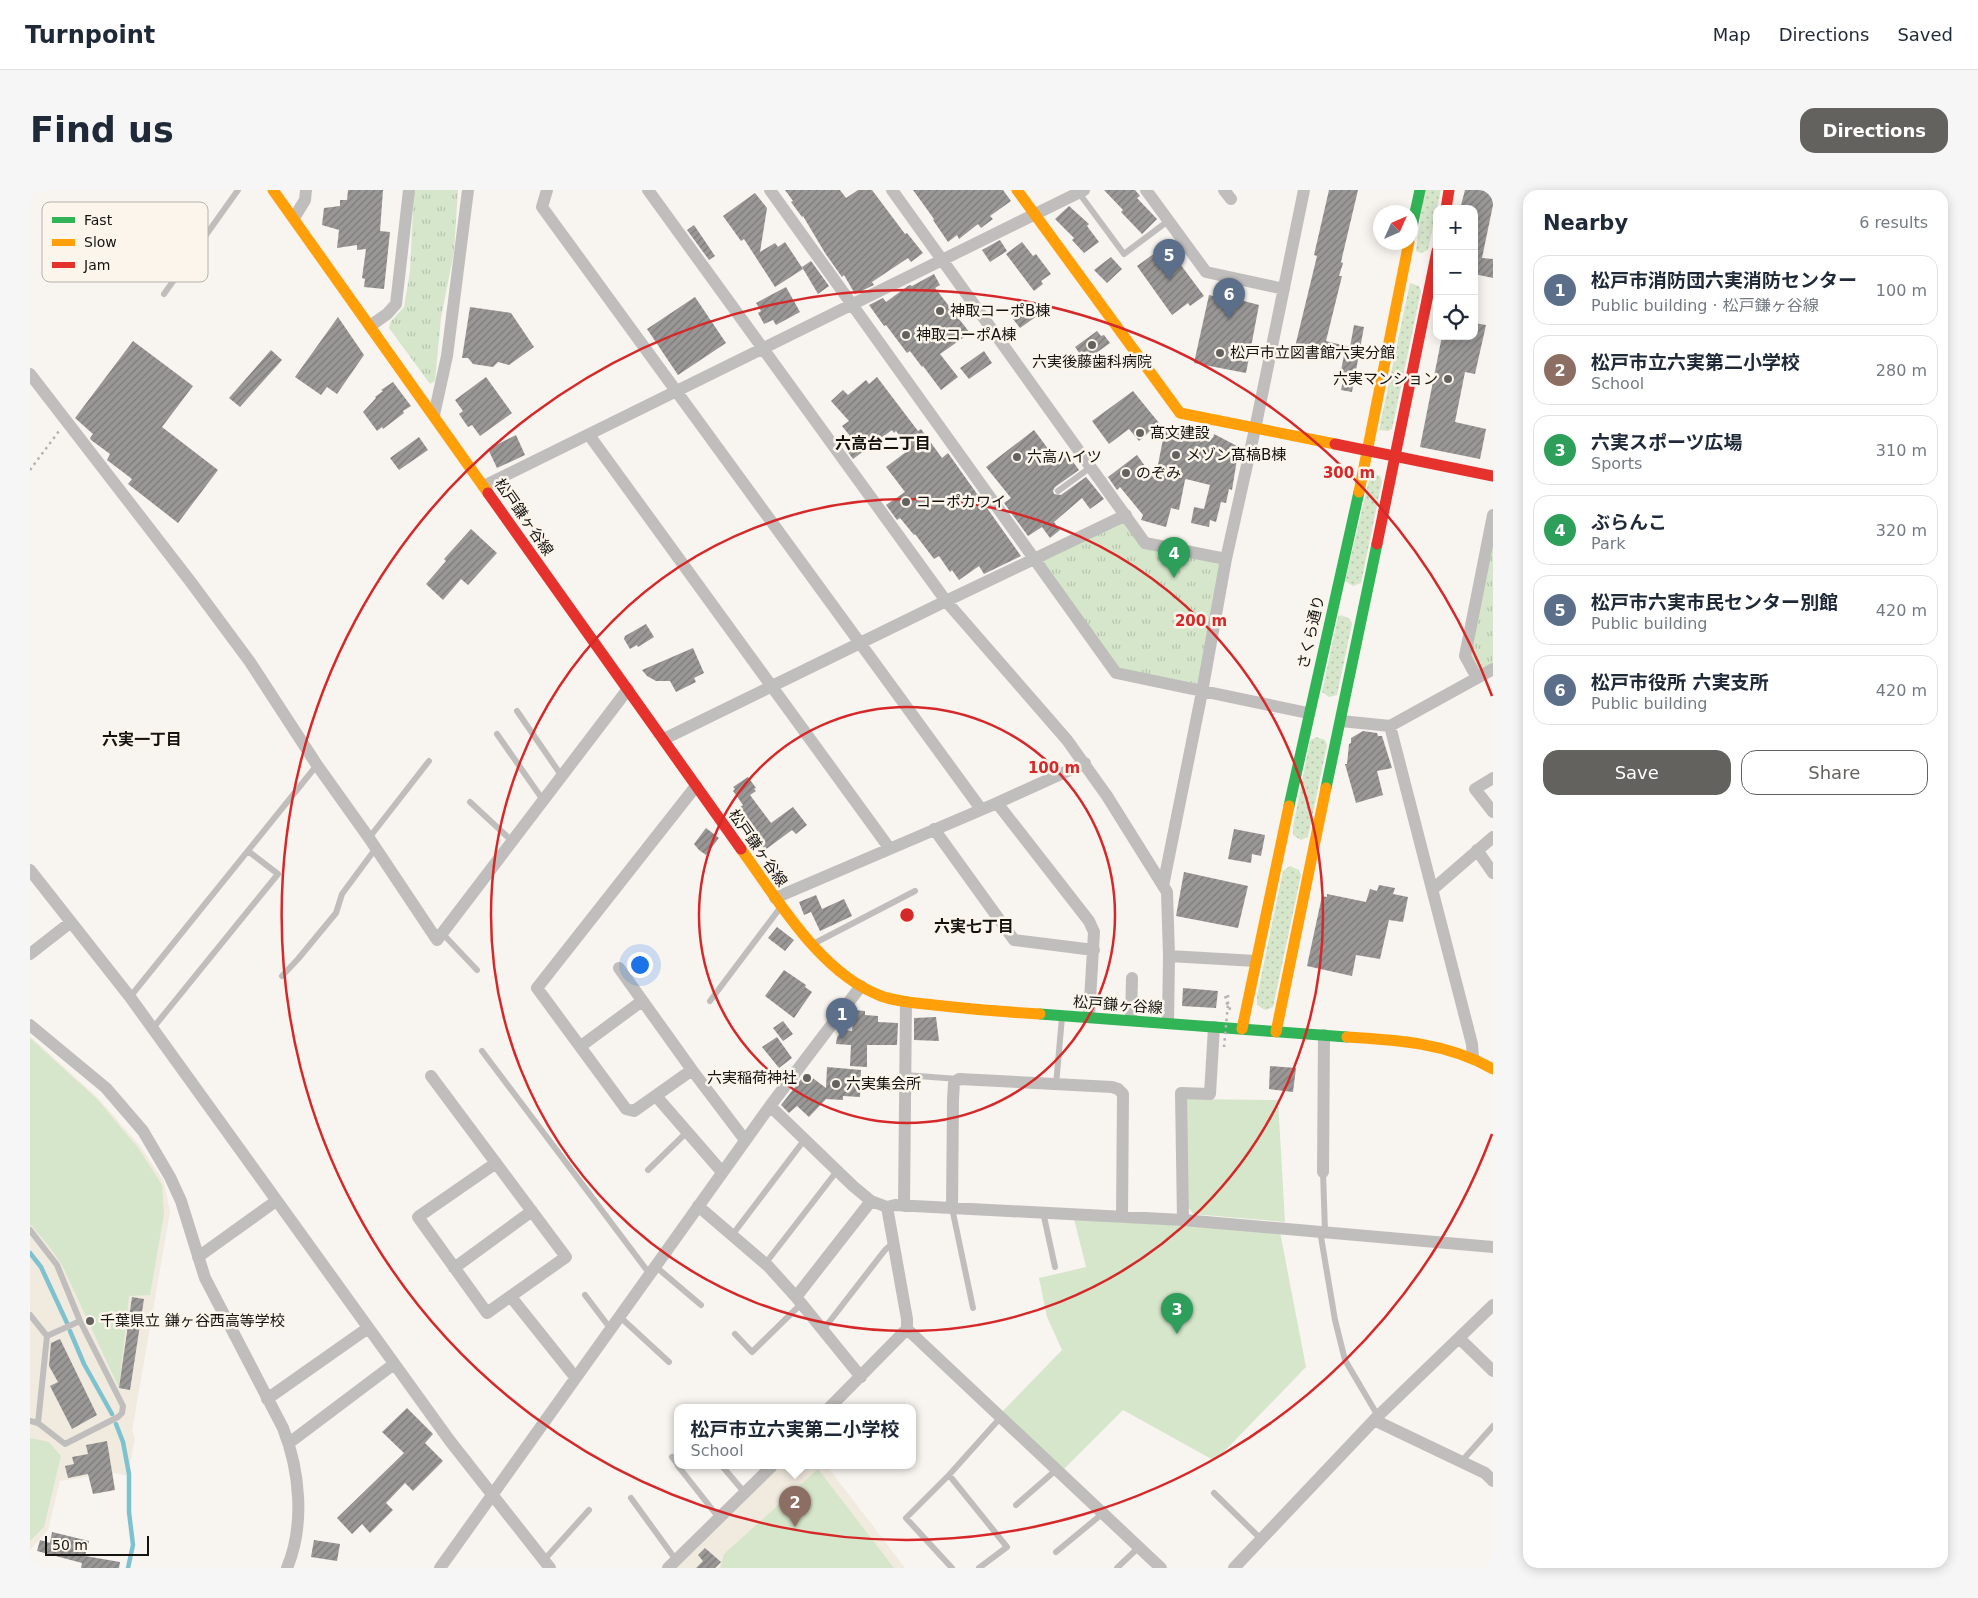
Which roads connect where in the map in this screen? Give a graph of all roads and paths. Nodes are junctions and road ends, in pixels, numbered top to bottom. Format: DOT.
graph roads {
  1 [pos="238,190"];
  2 [pos="273,190"];
  3 [pos="306,190"];
  4 [pos="409,190"];
  5 [pos="468,190"];
  6 [pos="547,190"];
  7 [pos="648,190"];
  8 [pos="770,190"];
  9 [pos="892,190"];
  10 [pos="1016,190"];
  11 [pos="1146,190"];
  12 [pos="1304,190"];
  13 [pos="1420,190"];
  14 [pos="1449,190"];
  15 [pos="1082,191"];
  16 [pos="1417,205"];
  17 [pos="1447,205"];
  18 [pos="1034,215"];
  19 [pos="294,218"];
  20 [pos="1168,221"];
  21 [pos="208,232"];
  22 [pos="1407,250"];
  23 [pos="942,260"];
  24 [pos="1433,270"];
  25 [pos="173,282"];
  26 [pos="1284,289"];
  27 [pos="164,294"];
  28 [pos="853,304"];
  29 [pos="370,326"];
  30 [pos="763,348"];
  31 [pos="30,374"];
  32 [pos="676,392"];
  33 [pos="434,416"];
  34 [pos="66,422"];
  35 [pos="1255,428"];
  36 [pos="588,435"];
  37 [pos="1368,452"];
  38 [pos="1394,457"];
  39 [pos="1091,468"];
  40 [pos="30,470"];
  41 [pos="1493,476"];
  42 [pos="484,486"];
  43 [pos="1058,491"];
  44 [pos="1126,515"];
  45 [pos="1493,515"];
  46 [pos="1034,559"];
  47 [pos="1226,559"];
  48 [pos="946,601"];
  49 [pos="860,644"];
  50 [pos="1493,669"];
  51 [pos="1477,678"];
  52 [pos="770,687"];
  53 [pos="628,689"];
  54 [pos="1202,692"];
  55 [pos="517,711"];
  56 [pos="1308,713"];
  57 [pos="1341,721"];
  58 [pos="1390,726"];
  59 [pos="497,734"];
  60 [pos="664,740"];
  61 [pos="429,761"];
  62 [pos="1085,763"];
  63 [pos="317,765"];
  64 [pos="562,776"];
  65 [pos="1493,778"];
  66 [pos="696,786"];
  67 [pos="543,800"];
  68 [pos="470,802"];
  69 [pos="997,803"];
  70 [pos="981,809"];
  71 [pos="1493,812"];
  72 [pos="934,829"];
  73 [pos="1493,837"];
  74 [pos="512,841"];
  75 [pos="373,843"];
  76 [pos="890,850"];
  77 [pos="1476,850"];
  78 [pos="248,851"];
  79 [pos="1493,873"];
  80 [pos="33,878"];
  81 [pos="1163,886"];
  82 [pos="1433,889"];
  83 [pos="915,891"];
  84 [pos="778,902"];
  85 [pos="71,922"];
  86 [pos="442,934"];
  87 [pos="812,945"];
  88 [pos="1094,950"];
  89 [pos="30,954"];
  90 [pos="1169,956"];
  91 [pos="1256,960"];
  92 [pos="619,968"];
  93 [pos="477,970"];
  94 [pos="282,976"];
  95 [pos="1132,978"];
  96 [pos="861,986"];
  97 [pos="130,997"];
  98 [pos="642,1001"];
  99 [pos="710,1001"];
  100 [pos="906,1002"];
  101 [pos="1228,1008"];
  102 [pos="1062,1016"];
  103 [pos="1089,1017"];
  104 [pos="1131,1020"];
  105 [pos="1168,1023"];
  106 [pos="30,1025"];
  107 [pos="1214,1027"];
  108 [pos="153,1028"];
  109 [pos="1242,1029"];
  110 [pos="1276,1032"];
  111 [pos="1324,1035"];
  112 [pos="581,1046"];
  113 [pos="1224,1047"];
  114 [pos="482,1050"];
  115 [pos="1473,1058"];
  116 [pos="1493,1069"];
  117 [pos="692,1070"];
  118 [pos="905,1075"];
  119 [pos="431,1076"];
  120 [pos="959,1079"];
  121 [pos="1056,1085"];
  122 [pos="656,1096"];
  123 [pos="770,1106"];
  124 [pos="687,1132"];
  125 [pos="805,1139"];
  126 [pos="745,1140"];
  127 [pos="496,1163"];
  128 [pos="648,1170"];
  129 [pos="837,1170"];
  130 [pos="722,1172"];
  131 [pos="1322,1172"];
  132 [pos="276,1201"];
  133 [pos="871,1201"];
  134 [pos="698,1206"];
  135 [pos="904,1206"];
  136 [pos="887,1207"];
  137 [pos="952,1208"];
  138 [pos="532,1211"];
  139 [pos="1042,1212"];
  140 [pos="1122,1217"];
  141 [pos="1183,1220"];
  142 [pos="30,1230"];
  143 [pos="1322,1231"];
  144 [pos="733,1234"];
  145 [pos="894,1242"];
  146 [pos="1493,1247"];
  147 [pos="198,1257"];
  148 [pos="765,1264"];
  149 [pos="1055,1267"];
  150 [pos="454,1268"];
  151 [pos="652,1270"];
  152 [pos="585,1295"];
  153 [pos="511,1296"];
  154 [pos="798,1301"];
  155 [pos="1493,1304"];
  156 [pos="701,1305"];
  157 [pos="973,1308"];
  158 [pos="30,1315"];
  159 [pos="620,1316"];
  160 [pos="80,1321"];
  161 [pos="368,1328"];
  162 [pos="610,1328"];
  163 [pos="907,1329"];
  164 [pos="822,1331"];
  165 [pos="735,1334"];
  166 [pos="47,1336"];
  167 [pos="1459,1338"];
  168 [pos="669,1362"];
  169 [pos="394,1364"];
  170 [pos="1493,1371"];
  171 [pos="576,1377"];
  172 [pos="861,1377"];
  173 [pos="267,1398"];
  174 [pos="834,1404"];
  175 [pos="1001,1417"];
  176 [pos="1376,1418"];
  177 [pos="30,1421"];
  178 [pos="38,1423"];
  179 [pos="1493,1426"];
  180 [pos="289,1443"];
  181 [pos="672,1457"];
  182 [pos="674,1460"];
  183 [pos="1461,1462"];
  184 [pos="681,1469"];
  185 [pos="724,1469"];
  186 [pos="769,1469"];
  187 [pos="1056,1470"];
  188 [pos="949,1475"];
  189 [pos="1493,1481"];
  190 [pos="744,1493"];
  191 [pos="1214,1493"];
  192 [pos="492,1495"];
  193 [pos="631,1498"];
  194 [pos="1016,1505"];
  195 [pos="589,1510"];
  196 [pos="1102,1514"];
  197 [pos="719,1518"];
  198 [pos="1261,1539"];
  199 [pos="1139,1547"];
  200 [pos="1056,1552"];
  201 [pos="547,1564"];
  202 [pos="672,1564"];
  203 [pos="287,1568"];
  204 [pos="440,1568"];
  205 [pos="952,1568"];
  206 [pos="979,1568"];
  207 [pos="1117,1568"];
  208 [pos="1161,1568"];
  209 [pos="1234,1568"];
  1 -- 21 [label="lane"];
  2 -- 19 [label="street, 松戸鎌ヶ谷線"];
  3 -- 19 [label="street"];
  4 -- 29 [label="street"];
  5 -- 33 [label="street"];
  6 -- 32 [label="street"];
  7 -- 30 [label="street"];
  8 -- 28 [label="street"];
  9 -- 23 [label="street"];
  10 -- 18 [label="street"];
  11 -- 20 [label="street"];
  12 -- 26 [label="street"];
  13 -- 16 [label="street"];
  14 -- 17 [label="street"];
  15 -- 18 [label="street"];
  15 -- 20 [label="lane"];
  18 -- 23 [label="street"];
  18 -- 35 [label="street"];
  19 -- 29 [label="street, 松戸鎌ヶ谷線"];
  20 -- 26 [label="street"];
  22 -- 37 [label="street, さくら通り"];
  23 -- 28 [label="street"];
  23 -- 39 [label="street"];
  24 -- 38 [label="street"];
  25 -- 27 [label="lane"];
  26 -- 35 [label="street"];
  28 -- 30 [label="street"];
  28 -- 46 [label="street"];
  29 -- 33 [label="street, 松戸鎌ヶ谷線"];
  30 -- 32 [label="street"];
  30 -- 48 [label="street"];
  31 -- 34 [label="street"];
  32 -- 36 [label="street"];
  32 -- 49 [label="street"];
  33 -- 42 [label="street, 松戸鎌ヶ谷線"];
  34 -- 40 [label="path"];
  34 -- 63 [label="street"];
  35 -- 37 [label="street"];
  35 -- 47 [label="street"];
  36 -- 42 [label="street"];
  36 -- 52 [label="street"];
  37 -- 38 [label="street"];
  37 -- 56 [label="street, さくら通り"];
  38 -- 41 [label="street"];
  38 -- 57 [label="street"];
  39 -- 43 [label="lane"];
  39 -- 44 [label="street"];
  42 -- 53 [label="street, 松戸鎌ヶ谷線"];
  44 -- 46 [label="street"];
  44 -- 47 [label="street"];
  45 -- 51 [label="street"];
  46 -- 48 [label="street"];
  46 -- 54 [label="street"];
  47 -- 54 [label="street"];
  48 -- 49 [label="street"];
  48 -- 62 [label="street"];
  49 -- 52 [label="street"];
  49 -- 70 [label="street"];
  50 -- 51 [label="street"];
  51 -- 58 [label="street"];
  52 -- 60 [label="street"];
  52 -- 76 [label="street"];
  53 -- 60 [label="street, 松戸鎌ヶ谷線"];
  53 -- 64 [label="street"];
  54 -- 56 [label="street"];
  54 -- 81 [label="street"];
  55 -- 64 [label="lane"];
  56 -- 91 [label="street, さくら通り"];
  57 -- 58 [label="street"];
  57 -- 110 [label="street"];
  58 -- 82 [label="street"];
  59 -- 67 [label="lane"];
  60 -- 66 [label="street, 松戸鎌ヶ谷線"];
  61 -- 75 [label="lane"];
  62 -- 69 [label="street"];
  62 -- 81 [label="street"];
  63 -- 75 [label="street"];
  63 -- 78 [label="lane"];
  64 -- 67 [label="street"];
  65 -- 71 [label="street"];
  66 -- 84 [label="street, 松戸鎌ヶ谷線"];
  66 -- 112 [label="street"];
  67 -- 74 [label="street"];
  68 -- 74 [label="lane"];
  69 -- 70 [label="street"];
  69 -- 88 [label="street"];
  70 -- 72 [label="street"];
  72 -- 76 [label="street"];
  72 -- 88 [label="street"];
  73 -- 77 [label="street"];
  74 -- 86 [label="street"];
  75 -- 86 [label="street"];
  75 -- 94 [label="lane"];
  76 -- 84 [label="street"];
  77 -- 79 [label="street"];
  77 -- 82 [label="street"];
  78 -- 97 [label="lane"];
  78 -- 108 [label="lane"];
  80 -- 85 [label="street"];
  81 -- 90 [label="street"];
  82 -- 115 [label="street"];
  83 -- 87 [label="lane"];
  84 -- 87 [label="street, 松戸鎌ヶ谷線"];
  84 -- 99 [label="lane"];
  85 -- 89 [label="street"];
  85 -- 97 [label="street"];
  86 -- 93 [label="lane"];
  87 -- 96 [label="street, 松戸鎌ヶ谷線"];
  88 -- 103 [label="street"];
  90 -- 91 [label="street"];
  90 -- 105 [label="street"];
  91 -- 109 [label="street, さくら通り"];
  92 -- 98 [label="street"];
  95 -- 104 [label="street"];
  96 -- 100 [label="street, 松戸鎌ヶ谷線"];
  96 -- 123 [label="street"];
  97 -- 108 [label="street"];
  98 -- 112 [label="street"];
  98 -- 117 [label="street"];
  100 -- 102 [label="street, 松戸鎌ヶ谷線"];
  100 -- 118 [label="street"];
  101 -- 113 [label="path, bridge"];
  102 -- 103 [label="street, 松戸鎌ヶ谷線"];
  102 -- 121 [label="lane"];
  103 -- 104 [label="street, 松戸鎌ヶ谷線"];
  104 -- 105 [label="street, 松戸鎌ヶ谷線"];
  105 -- 107 [label="street, 松戸鎌ヶ谷線"];
  106 -- 147 [label="street"];
  107 -- 109 [label="street, 松戸鎌ヶ谷線"];
  107 -- 141 [label="street"];
  108 -- 132 [label="street"];
  109 -- 110 [label="street, 松戸鎌ヶ谷線"];
  110 -- 111 [label="street, 松戸鎌ヶ谷線"];
  111 -- 115 [label="street, 松戸鎌ヶ谷線"];
  111 -- 131 [label="street"];
  112 -- 122 [label="street"];
  114 -- 151 [label="lane"];
  115 -- 116 [label="street, 松戸鎌ヶ谷線"];
  117 -- 122 [label="street"];
  117 -- 126 [label="street"];
  118 -- 120 [label="lane"];
  118 -- 135 [label="street"];
  119 -- 127 [label="street"];
  120 -- 121 [label="street"];
  120 -- 137 [label="street"];
  121 -- 140 [label="street"];
  122 -- 124 [label="street"];
  123 -- 125 [label="street"];
  123 -- 126 [label="street"];
  124 -- 128 [label="lane"];
  124 -- 130 [label="street"];
  125 -- 129 [label="street"];
  125 -- 144 [label="lane"];
  126 -- 130 [label="street"];
  127 -- 138 [label="street"];
  127 -- 150 [label="street"];
  129 -- 133 [label="street"];
  129 -- 148 [label="lane"];
  130 -- 134 [label="street"];
  131 -- 143 [label="lane"];
  132 -- 147 [label="street"];
  132 -- 161 [label="street"];
  133 -- 136 [label="street"];
  133 -- 154 [label="street"];
  134 -- 144 [label="street"];
  134 -- 151 [label="street"];
  135 -- 136 [label="street"];
  135 -- 137 [label="street"];
  136 -- 145 [label="street"];
  137 -- 139 [label="street"];
  137 -- 157 [label="lane"];
  138 -- 150 [label="street"];
  138 -- 153 [label="street"];
  139 -- 140 [label="street"];
  139 -- 149 [label="lane"];
  140 -- 141 [label="street"];
  141 -- 143 [label="street"];
  142 -- 160 [label="lane"];
  143 -- 146 [label="street"];
  143 -- 176 [label="lane"];
  144 -- 148 [label="street"];
  145 -- 163 [label="street"];
  145 -- 164 [label="lane"];
  147 -- 173 [label="street"];
  148 -- 154 [label="street"];
  150 -- 153 [label="street"];
  151 -- 156 [label="lane"];
  151 -- 159 [label="street"];
  152 -- 162 [label="lane"];
  153 -- 171 [label="street"];
  154 -- 164 [label="street"];
  154 -- 165 [label="lane"];
  155 -- 167 [label="street"];
  158 -- 166 [label="lane"];
  159 -- 162 [label="street"];
  159 -- 168 [label="lane"];
  160 -- 166 [label="lane"];
  160 -- 178 [label="lane"];
  161 -- 169 [label="street"];
  161 -- 173 [label="street"];
  162 -- 171 [label="street"];
  163 -- 172 [label="street"];
  163 -- 175 [label="street"];
  164 -- 172 [label="street"];
  166 -- 178 [label="lane"];
  167 -- 170 [label="street"];
  167 -- 176 [label="street"];
  169 -- 180 [label="street"];
  169 -- 192 [label="street"];
  171 -- 192 [label="street"];
  172 -- 174 [label="street"];
  173 -- 180 [label="street"];
  175 -- 187 [label="street"];
  175 -- 188 [label="lane"];
  176 -- 183 [label="street"];
  176 -- 198 [label="street"];
  177 -- 178 [label="lane"];
  179 -- 183 [label="lane"];
  180 -- 203 [label="street"];
  181 -- 182 [label="lane"];
  183 -- 189 [label="street"];
  184 -- 197 [label="lane"];
  185 -- 190 [label="lane"];
  186 -- 190 [label="street"];
  187 -- 194 [label="lane"];
  187 -- 196 [label="street"];
  188 -- 205 [label="lane"];
  188 -- 206 [label="lane"];
  190 -- 197 [label="street"];
  191 -- 198 [label="lane"];
  192 -- 201 [label="street"];
  192 -- 204 [label="street"];
  193 -- 202 [label="lane"];
  195 -- 201 [label="lane"];
  196 -- 199 [label="street"];
  196 -- 200 [label="lane"];
  197 -- 202 [label="street"];
  198 -- 209 [label="street"];
  199 -- 207 [label="lane"];
  199 -- 208 [label="street"];
}
